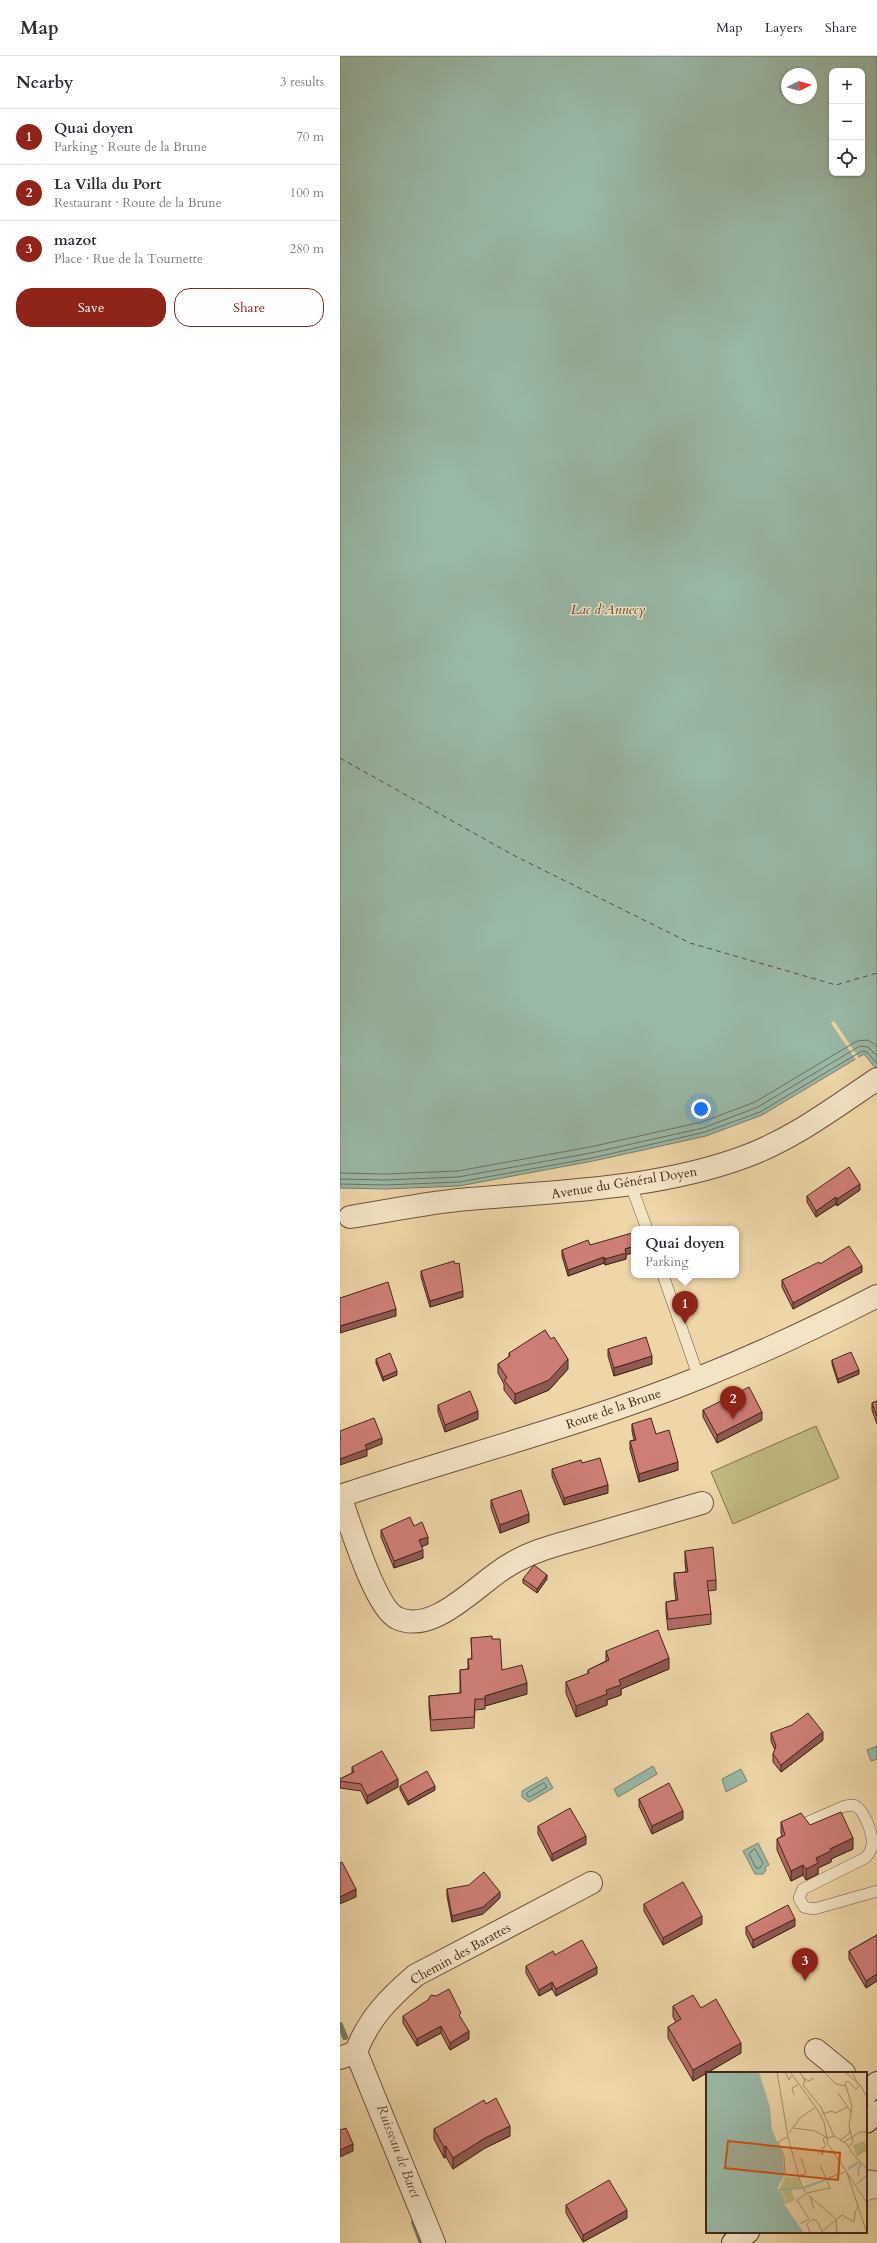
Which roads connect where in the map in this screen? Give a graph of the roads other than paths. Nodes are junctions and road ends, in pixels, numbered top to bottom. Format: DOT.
graph roads {
  1 [pos="877,1079"];
  2 [pos="630,1183"];
  3 [pos="350,1217"];
  4 [pos="646,1226"];
  5 [pos="664,1278"];
  6 [pos="877,1296"];
  7 [pos="699,1378"];
  8 [pos="340,1496"];
  9 [pos="702,1503"];
  10 [pos="808,1822"];
  11 [pos="591,1883"];
  12 [pos="877,1891"];
  13 [pos="816,2050"];
  14 [pos="348,2055"];
  15 [pos="843,2072"];
  16 [pos="877,2112"];
  17 [pos="867,2121"];
  18 [pos="867,2181"];
  19 [pos="877,2183"];
  20 [pos="877,2192"];
  21 [pos="867,2195"];
  22 [pos="726,2233"];
  23 [pos="747,2233"];
  24 [pos="434,2243"];
  25 [pos="717,2243"];
  26 [pos="733,2243"];
  1 -- 2 [label="street, Avenue du Général Doyen"];
  2 -- 3 [label="street, Avenue du Général Doyen"];
  2 -- 4 [label="lane"];
  5 -- 7 [label="lane"];
  6 -- 7 [label="street, Route de la Brune"];
  7 -- 8 [label="street, Route de la Brune"];
  8 -- 9 [label="street"];
  10 -- 12 [label="lane"];
  11 -- 14 [label="street, Chemin des Barattes"];
  13 -- 15 [label="street"];
  14 -- 24 [label="street, Chemin des Barattes"];
  16 -- 17 [label="street"];
  18 -- 19 [label="street"];
  20 -- 21 [label="lane"];
  22 -- 25 [label="street"];
  23 -- 26 [label="street"];
}
